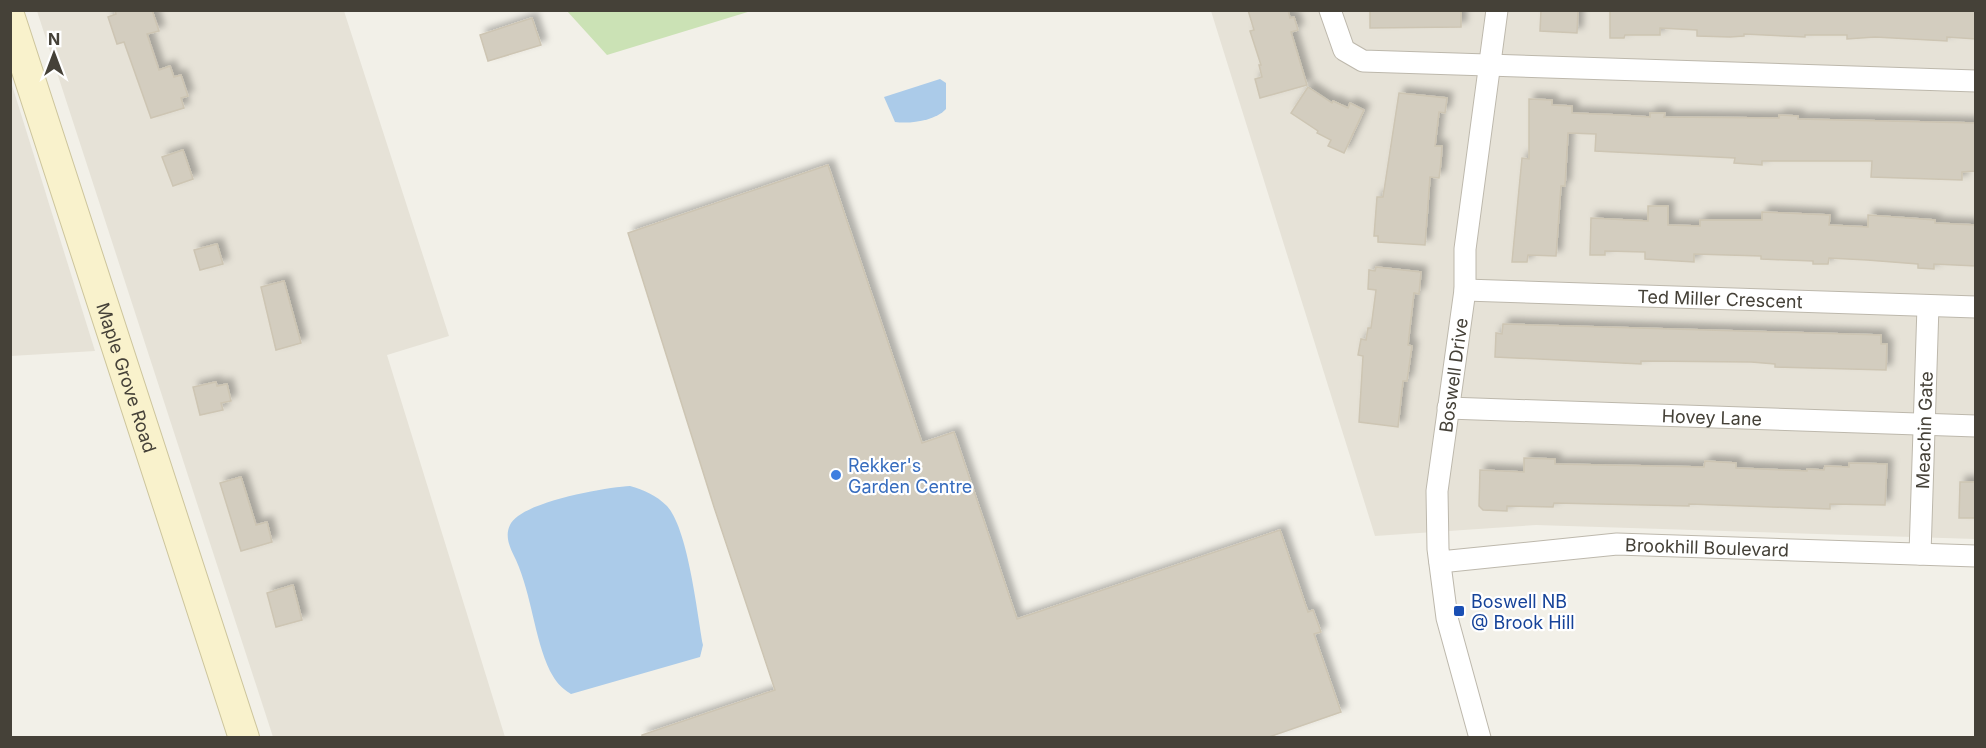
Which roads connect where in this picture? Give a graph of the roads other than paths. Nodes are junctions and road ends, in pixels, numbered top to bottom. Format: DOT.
graph roads {
  1 [pos="1330,10"];
  2 [pos="1497,10"];
  3 [pos="10,18"];
  4 [pos="1489,65"];
  5 [pos="1976,81"];
  6 [pos="1465,290"];
  7 [pos="1928,306"];
  8 [pos="1976,308"];
  9 [pos="1448,408"];
  10 [pos="1925,424"];
  11 [pos="1976,426"];
  12 [pos="1920,554"];
  13 [pos="1976,556"];
  14 [pos="1440,562"];
  15 [pos="244,738"];
  16 [pos="1480,738"];
  1 -- 4 [label="street"];
  2 -- 4 [label="street, Boswell Drive"];
  3 -- 15 [label="street, Maple Grove Road"];
  4 -- 5 [label="street"];
  4 -- 6 [label="street, Boswell Drive"];
  6 -- 7 [label="street, Ted Miller Crescent"];
  6 -- 9 [label="street, Boswell Drive"];
  7 -- 8 [label="street, Ted Miller Crescent"];
  7 -- 10 [label="street, Meachin Gate"];
  9 -- 10 [label="street, Hovey Lane"];
  9 -- 14 [label="street, Boswell Drive"];
  10 -- 11 [label="street, Hovey Lane"];
  10 -- 12 [label="street, Meachin Gate"];
  12 -- 13 [label="street, Brookhill Boulevard"];
  12 -- 14 [label="street, Brookhill Boulevard"];
  14 -- 16 [label="street, Boswell Drive"];
}
